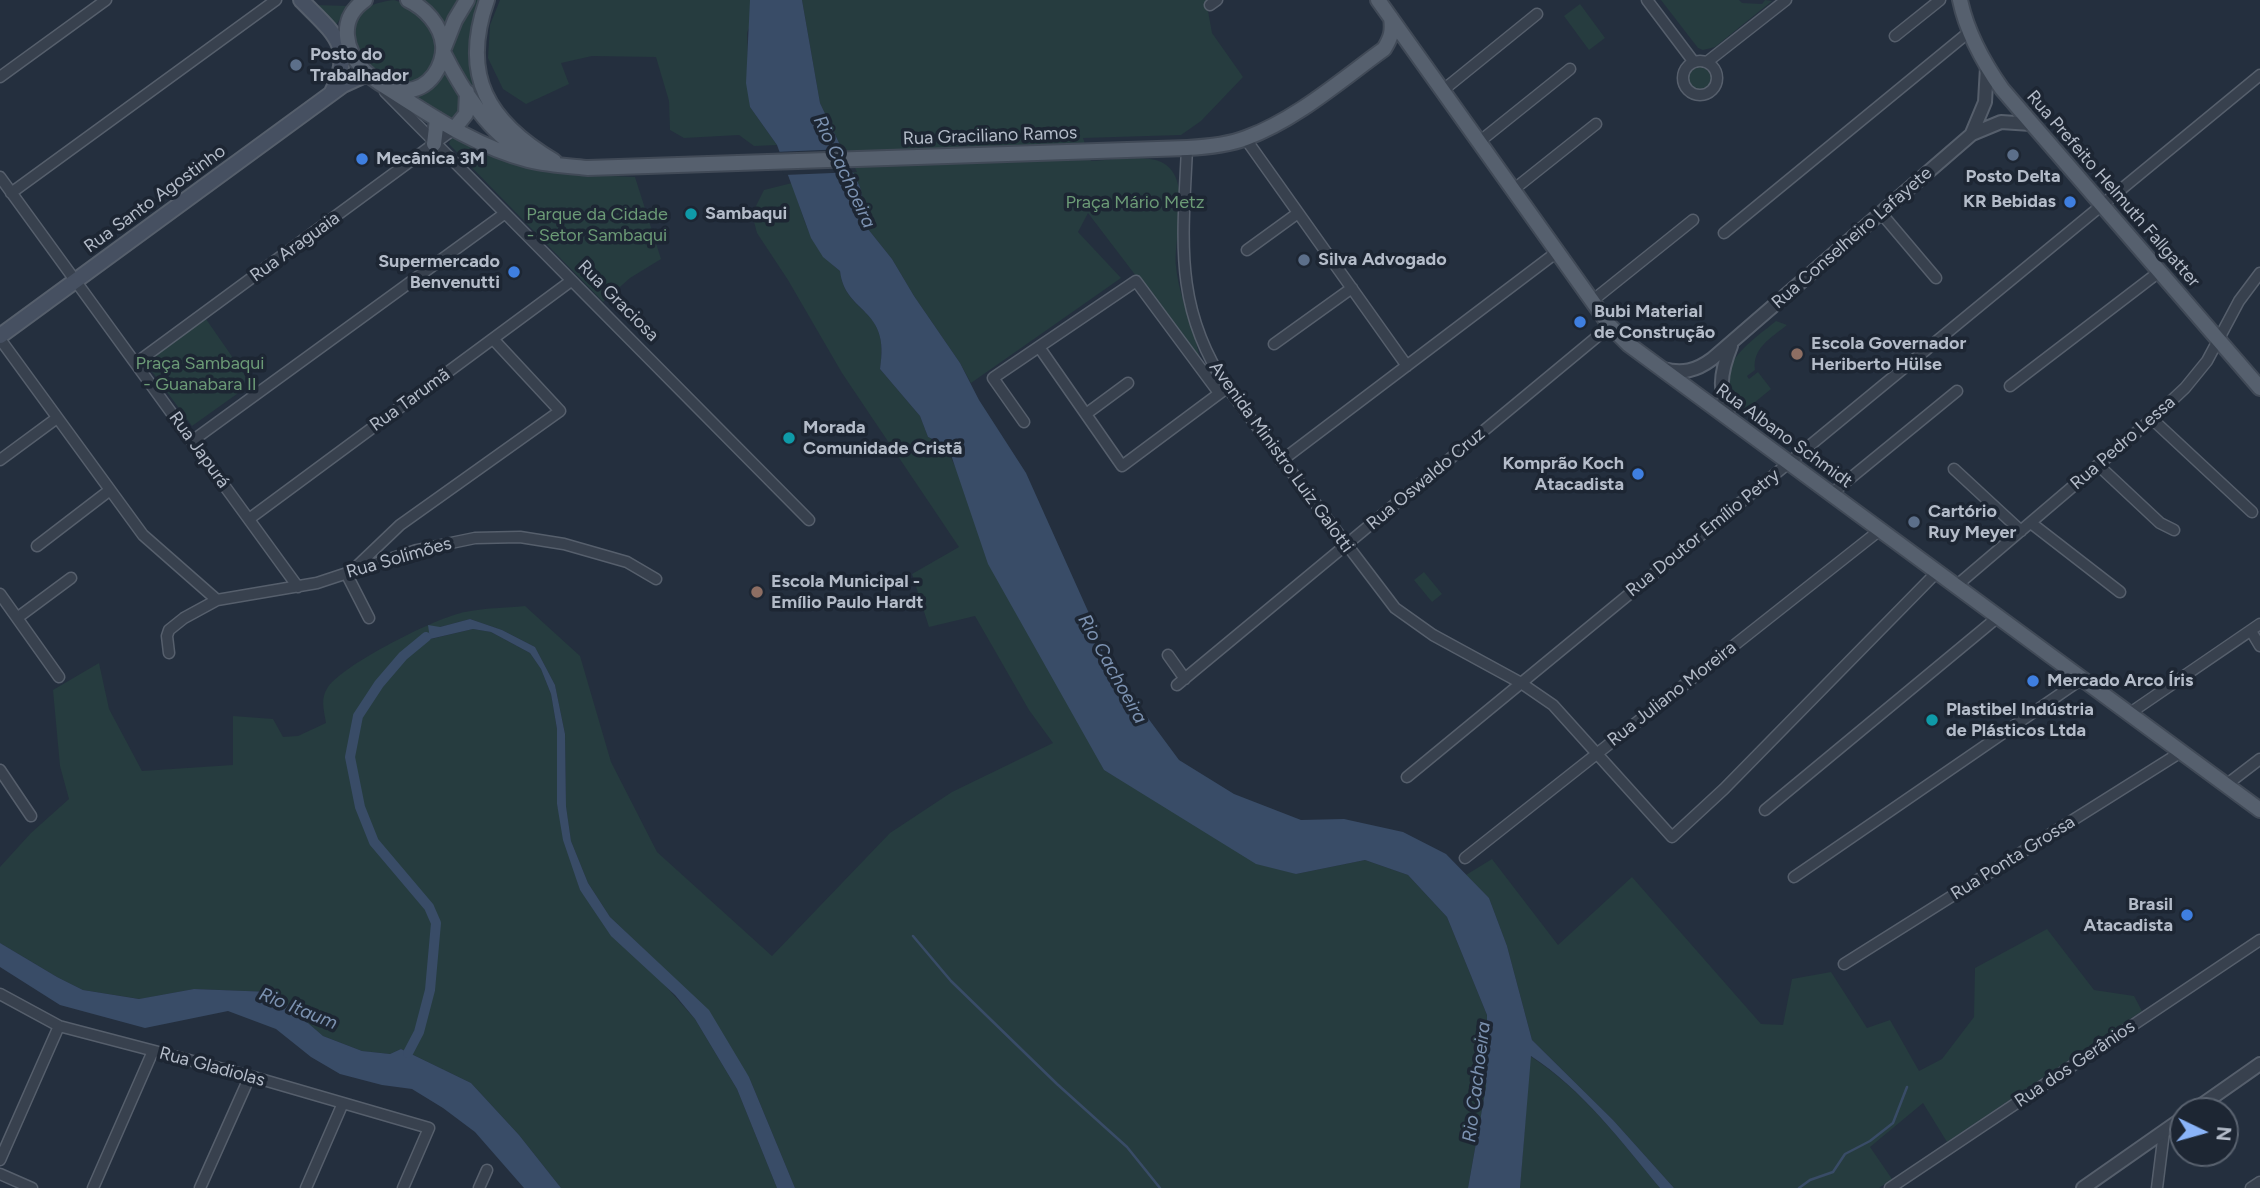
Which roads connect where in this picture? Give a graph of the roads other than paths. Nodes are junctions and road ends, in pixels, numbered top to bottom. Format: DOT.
graph roads {
  1 [pos="106,0"];
  2 [pos="276,0"];
  3 [pos="301,0"];
  4 [pos="365,0"];
  5 [pos="408,0"];
  6 [pos="467,0"];
  7 [pos="487,0"];
  8 [pos="1378,0"];
  9 [pos="1647,0"];
  10 [pos="1786,0"];
  11 [pos="1940,0"];
  12 [pos="1959,0"];
  13 [pos="1537,14"];
  14 [pos="1391,18"];
  15 [pos="349,24"];
  16 [pos="1969,32"];
  17 [pos="1895,36"];
  18 [pos="340,44"];
  19 [pos="1384,49"];
  20 [pos="444,50"];
  21 [pos="1415,53"];
  22 [pos="1693,61"];
  23 [pos="1707,62"];
  24 [pos="1987,67"];
  25 [pos="1570,69"];
  26 [pos="2260,75"];
  27 [pos="0,77"];
  28 [pos="373,78"];
  29 [pos="1442,91"];
  30 [pos="467,92"];
  31 [pos="332,93"];
  32 [pos="437,119"];
  33 [pos="1596,124"];
  34 [pos="2031,124"];
  35 [pos="454,130"];
  36 [pos="1972,134"];
  37 [pos="1245,138"];
  38 [pos="1479,142"];
  39 [pos="434,144"];
  40 [pos="1187,148"];
  41 [pos="555,161"];
  42 [pos="570,166"];
  43 [pos="0,177"];
  44 [pos="1513,190"];
  45 [pos="11,193"];
  46 [pos="2101,205"];
  47 [pos="1298,213"];
  48 [pos="1881,213"];
  49 [pos="504,214"];
  50 [pos="1693,220"];
  51 [pos="1724,233"];
  52 [pos="1247,250"];
  53 [pos="1557,252"];
  54 [pos="2159,272"];
  55 [pos="2260,273"];
  56 [pos="1936,278"];
  57 [pos="75,281"];
  58 [pos="571,281"];
  59 [pos="1352,288"];
  60 [pos="1591,301"];
  61 [pos="1610,327"];
  62 [pos="0,338"];
  63 [pos="493,339"];
  64 [pos="2218,340"];
  65 [pos="1732,342"];
  66 [pos="1274,344"];
  67 [pos="1040,346"];
  68 [pos="136,363"];
  69 [pos="1407,366"];
  70 [pos="1658,367"];
  71 [pos="1128,383"];
  72 [pos="2010,386"];
  73 [pos="2260,388"];
  74 [pos="1223,390"];
  75 [pos="1957,391"];
  76 [pos="1086,414"];
  77 [pos="57,418"];
  78 [pos="2152,419"];
  79 [pos="1730,421"];
  80 [pos="1024,422"];
  81 [pos="192,441"];
  82 [pos="0,460"];
  83 [pos="1281,461"];
  84 [pos="1788,463"];
  85 [pos="2098,465"];
  86 [pos="1954,469"];
  87 [pos="110,490"];
  88 [pos="1831,494"];
  89 [pos="2252,512"];
  90 [pos="249,519"];
  91 [pos="808,520"];
  92 [pos="2031,523"];
  93 [pos="1880,530"];
  94 [pos="2174,530"];
  95 [pos="2021,531"];
  96 [pos="37,545"];
  97 [pos="1345,546"];
  98 [pos="349,572"];
  99 [pos="1937,572"];
  100 [pos="71,578"];
  101 [pos="656,579"];
  102 [pos="1956,586"];
  103 [pos="298,587"];
  104 [pos="2120,592"];
  105 [pos="0,594"];
  106 [pos="217,600"];
  107 [pos="1998,617"];
  108 [pos="17,618"];
  109 [pos="369,618"];
  110 [pos="2260,624"];
  111 [pos="2250,631"];
  112 [pos="2260,646"];
  113 [pos="169,653"];
  114 [pos="1168,655"];
  115 [pos="59,677"];
  116 [pos="2082,679"];
  117 [pos="1521,683"];
  118 [pos="2130,713"];
  119 [pos="1598,752"];
  120 [pos="2181,752"];
  121 [pos="2260,759"];
  122 [pos="0,770"];
  123 [pos="1407,777"];
  124 [pos="2226,785"];
  125 [pos="1765,810"];
  126 [pos="2260,810"];
  127 [pos="31,816"];
  128 [pos="1465,858"];
  129 [pos="1794,877"];
  130 [pos="2260,940"];
  131 [pos="1844,964"];
  132 [pos="0,994"];
  133 [pos="59,1026"];
  134 [pos="153,1051"];
  135 [pos="2260,1064"];
  136 [pos="250,1076"];
  137 [pos="2213,1097"];
  138 [pos="343,1103"];
  139 [pos="2169,1128"];
  140 [pos="2164,1132"];
  141 [pos="0,1155"];
  142 [pos="487,1170"];
  143 [pos="0,1174"];
  144 [pos="2260,1182"];
  145 [pos="32,1188"];
  146 [pos="93,1188"];
  147 [pos="200,1188"];
  148 [pos="306,1188"];
  149 [pos="403,1188"];
  150 [pos="479,1188"];
  151 [pos="1890,1188"];
  152 [pos="2083,1188"];
  153 [pos="2157,1188"];
  154 [pos="2251,1188"];
  1 -- 27 [label="street"];
  2 -- 45 [label="street"];
  3 -- 18 [label="main road"];
  4 -- 15 [label="main road"];
  5 -- 20 [label="main road, Rua Graciliano Ramos"];
  6 -- 20 [label="main road"];
  7 -- 41 [label="main road"];
  8 -- 14 [label="main road, Rua Albano Schmidt"];
  9 -- 22 [label="street"];
  10 -- 23 [label="street"];
  11 -- 17 [label="street"];
  12 -- 16 [label="main road, Rua Prefeito Helmuth Fallgatter"];
  13 -- 29 [label="street"];
  14 -- 19 [label="main road"];
  14 -- 21 [label="main road, Rua Albano Schmidt"];
  15 -- 18 [label="main road"];
  15 -- 28 [label="main road"];
  16 -- 24 [label="main road, Rua Prefeito Helmuth Fallgatter"];
  16 -- 51 [label="street"];
  18 -- 31 [label="main road"];
  19 -- 21 [label="main road"];
  19 -- 37 [label="main road, Rua Graciliano Ramos"];
  20 -- 28 [label="main road"];
  20 -- 30 [label="main road, Rua Graciliano Ramos"];
  21 -- 29 [label="main road, Rua Albano Schmidt"];
  22 -- 23 [label="street"];
  22 -- 23 [label="street"];
  24 -- 34 [label="main road, Rua Prefeito Helmuth Fallgatter"];
  24 -- 36 [label="street, Rua Conselheiro Lafayete"];
  25 -- 38 [label="street"];
  26 -- 46 [label="street, Rua Doutor Emílio Petry"];
  28 -- 31 [label="main road, Rua Santo Agostinho"];
  28 -- 32 [label="main road, Rua Graciliano Ramos"];
  28 -- 39 [label="street, Rua Graciosa"];
  29 -- 38 [label="main road, Rua Albano Schmidt"];
  30 -- 35 [label="main road"];
  30 -- 41 [label="main road, Rua Graciliano Ramos"];
  31 -- 57 [label="main road, Rua Santo Agostinho"];
  32 -- 35 [label="main road, Rua Graciliano Ramos"];
  32 -- 39 [label="main road"];
  33 -- 44 [label="street"];
  34 -- 36 [label="street, Rua Conselheiro Lafayete"];
  34 -- 46 [label="main road, Rua Prefeito Helmuth Fallgatter"];
  35 -- 39 [label="street, Rua Araguaia"];
  35 -- 42 [label="main road, Rua Graciliano Ramos"];
  36 -- 48 [label="street, Rua Conselheiro Lafayete"];
  37 -- 40 [label="main road, Rua Graciliano Ramos"];
  37 -- 47 [label="street"];
  38 -- 44 [label="main road, Rua Albano Schmidt"];
  39 -- 49 [label="street, Rua Graciosa"];
  39 -- 68 [label="street, Rua Araguaia"];
  40 -- 42 [label="main road, Rua Graciliano Ramos"];
  40 -- 74 [label="street, Avenida Ministro Luiz Galotti"];
  41 -- 42 [label="main road, Rua Graciliano Ramos"];
  43 -- 45 [label="street, Rua Japurá"];
  44 -- 53 [label="main road, Rua Albano Schmidt"];
  45 -- 57 [label="street, Rua Japurá"];
  46 -- 54 [label="main road, Rua Prefeito Helmuth Fallgatter"];
  46 -- 84 [label="street, Rua Doutor Emílio Petry"];
  47 -- 52 [label="street"];
  47 -- 59 [label="street"];
  48 -- 56 [label="street"];
  48 -- 65 [label="street, Rua Conselheiro Lafayete"];
  49 -- 58 [label="street, Rua Graciosa"];
  49 -- 81 [label="street"];
  50 -- 60 [label="street"];
  53 -- 60 [label="main road, Rua Albano Schmidt"];
  53 -- 69 [label="street"];
  54 -- 64 [label="main road, Rua Prefeito Helmuth Fallgatter"];
  54 -- 72 [label="street"];
  55 -- 64 [label="street, Rua Pedro Lessa"];
  57 -- 62 [label="main road, Rua Santo Agostinho"];
  57 -- 68 [label="street, Rua Japurá"];
  58 -- 63 [label="street, Rua Tarumã"];
  58 -- 91 [label="street, Rua Graciosa"];
  59 -- 66 [label="street"];
  59 -- 69 [label="street"];
  60 -- 61 [label="main road, Rua Albano Schmidt"];
  61 -- 70 [label="main road, Rua Albano Schmidt"];
  61 -- 97 [label="street, Rua Oswaldo Cruz"];
  62 -- 77 [label="street"];
  63 -- 90 [label="street, Rua Tarumã"];
  63 -- 98 [label="street"];
  64 -- 73 [label="main road, Rua Prefeito Helmuth Fallgatter"];
  64 -- 78 [label="street, Rua Pedro Lessa"];
  65 -- 70 [label="street, Rua Conselheiro Lafayete"];
  65 -- 79 [label="street"];
  67 -- 74 [label="street"];
  67 -- 76 [label="street"];
  67 -- 80 [label="street"];
  68 -- 81 [label="street, Rua Japurá"];
  69 -- 83 [label="street"];
  70 -- 79 [label="main road, Rua Albano Schmidt"];
  71 -- 76 [label="street"];
  74 -- 76 [label="street"];
  74 -- 83 [label="street, Avenida Ministro Luiz Galotti"];
  75 -- 88 [label="street"];
  77 -- 82 [label="street"];
  77 -- 87 [label="street"];
  78 -- 85 [label="street, Rua Pedro Lessa"];
  78 -- 89 [label="street"];
  79 -- 84 [label="main road, Rua Albano Schmidt"];
  81 -- 90 [label="street, Rua Japurá"];
  83 -- 97 [label="street, Avenida Ministro Luiz Galotti"];
  84 -- 88 [label="main road, Rua Albano Schmidt"];
  84 -- 117 [label="street, Rua Doutor Emílio Petry"];
  85 -- 92 [label="street, Rua Pedro Lessa"];
  85 -- 94 [label="street"];
  86 -- 95 [label="street"];
  87 -- 96 [label="street"];
  87 -- 106 [label="street"];
  88 -- 93 [label="main road, Rua Albano Schmidt"];
  90 -- 103 [label="street, Rua Japurá"];
  92 -- 95 [label="street, Rua Pedro Lessa"];
  92 -- 104 [label="street"];
  93 -- 99 [label="main road, Rua Albano Schmidt"];
  93 -- 119 [label="street, Rua Juliano Moreira"];
  95 -- 102 [label="street, Rua Pedro Lessa"];
  97 -- 114 [label="street, Rua Oswaldo Cruz"];
  97 -- 117 [label="street, Avenida Ministro Luiz Galotti"];
  98 -- 101 [label="street, Rua Solimões"];
  98 -- 103 [label="street, Rua Solimões"];
  98 -- 109 [label="street"];
  99 -- 102 [label="main road, Rua Albano Schmidt"];
  99 -- 119 [label="street, Avenida Ministro Luiz Galotti"];
  100 -- 108 [label="street"];
  102 -- 107 [label="main road, Rua Albano Schmidt"];
  103 -- 106 [label="street, Rua Solimões"];
  105 -- 108 [label="street"];
  106 -- 113 [label="street, Rua Solimões"];
  107 -- 116 [label="main road, Rua Albano Schmidt"];
  107 -- 125 [label="street"];
  108 -- 115 [label="street"];
  110 -- 111 [label="street"];
  111 -- 112 [label="street"];
  111 -- 118 [label="street"];
  116 -- 118 [label="main road, Rua Albano Schmidt"];
  116 -- 129 [label="street"];
  117 -- 119 [label="street, Avenida Ministro Luiz Galotti"];
  117 -- 123 [label="street, Rua Doutor Emílio Petry"];
  118 -- 120 [label="main road, Rua Albano Schmidt"];
  119 -- 128 [label="street, Rua Juliano Moreira"];
  120 -- 124 [label="main road, Rua Albano Schmidt"];
  120 -- 131 [label="street, Rua Ponta Grossa"];
  121 -- 124 [label="street"];
  122 -- 127 [label="street"];
  124 -- 126 [label="main road, Rua Albano Schmidt"];
  130 -- 151 [label="street, Rua dos Gerânios"];
  132 -- 133 [label="street, Rua Gladiolas"];
  133 -- 134 [label="street, Rua Gladiolas"];
  133 -- 141 [label="street"];
  134 -- 136 [label="street, Rua Gladiolas"];
  134 -- 146 [label="street"];
  135 -- 137 [label="street"];
  136 -- 138 [label="street, Rua Gladiolas"];
  136 -- 147 [label="street"];
  138 -- 148 [label="street"];
  138 -- 149 [label="street, Rua Gladiolas"];
  139 -- 140 [label="street"];
  140 -- 152 [label="street"];
  140 -- 153 [label="street"];
  142 -- 150 [label="street"];
  143 -- 145 [label="street"];
  144 -- 154 [label="street"];
}
